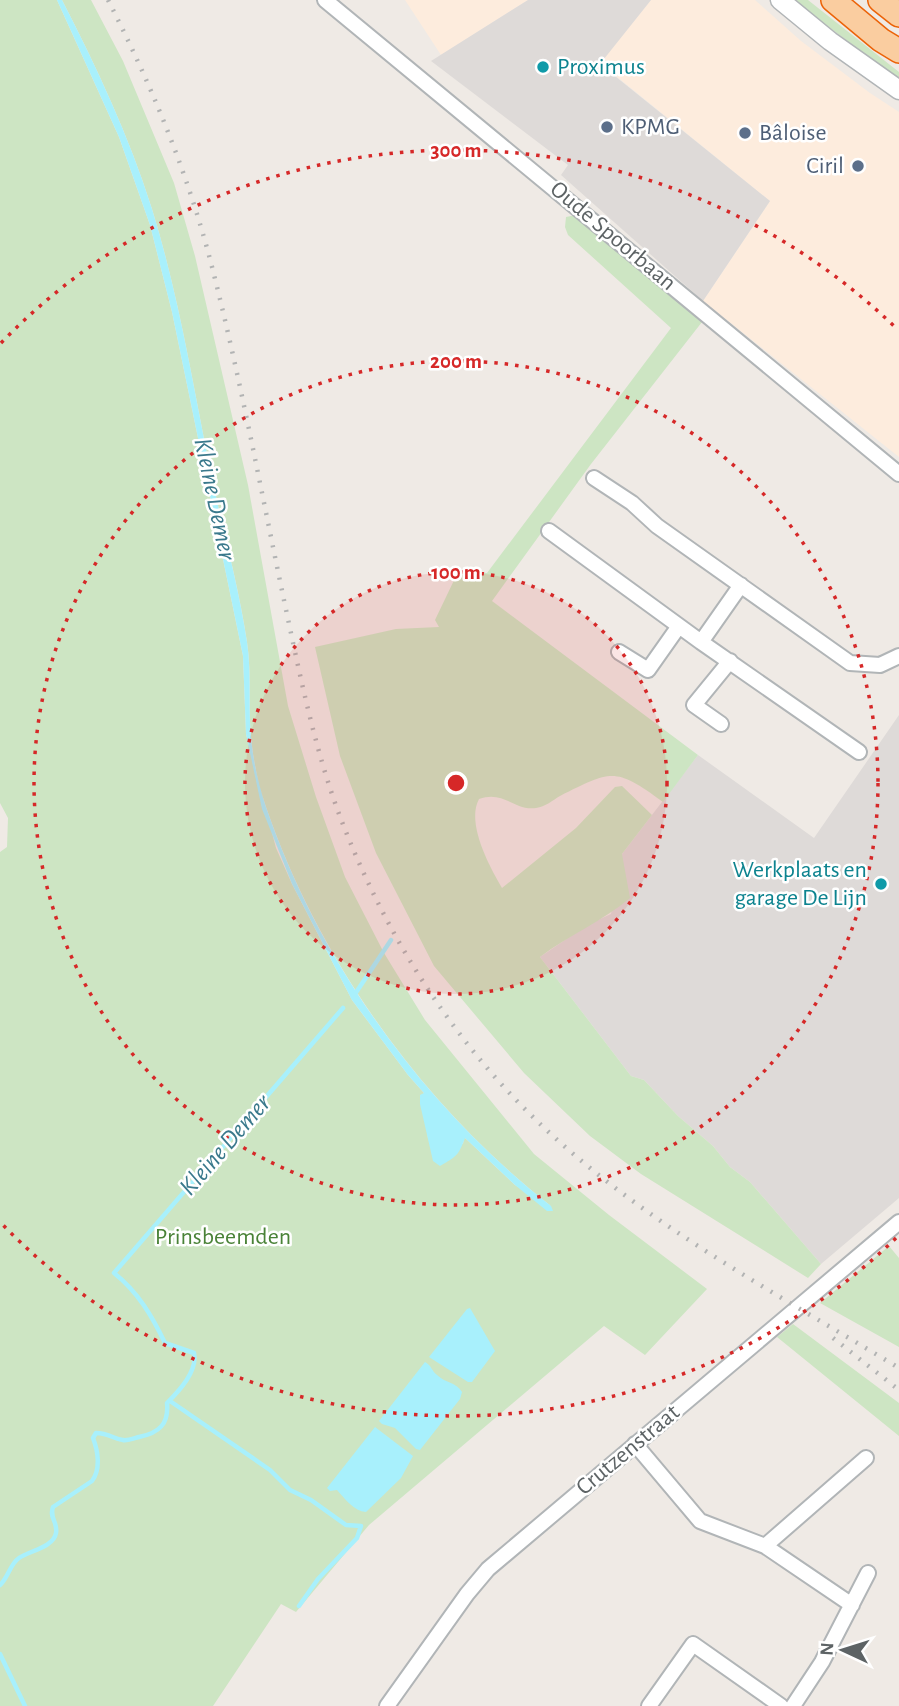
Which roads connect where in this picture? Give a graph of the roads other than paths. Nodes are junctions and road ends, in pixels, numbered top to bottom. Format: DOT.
graph roads {
  1 [pos="325,0"];
  2 [pos="780,0"];
  3 [pos="834,0"];
  4 [pos="880,0"];
  5 [pos="899,15"];
  6 [pos="899,51"];
  7 [pos="899,90"];
  8 [pos="899,474"];
  9 [pos="594,478"];
  10 [pos="549,531"];
  11 [pos="741,585"];
  12 [pos="679,626"];
  13 [pos="701,642"];
  14 [pos="619,652"];
  15 [pos="899,656"];
  16 [pos="730,661"];
  17 [pos="721,724"];
  18 [pos="859,752"];
  19 [pos="899,1222"];
  20 [pos="635,1444"];
  21 [pos="866,1458"];
  22 [pos="765,1546"];
  23 [pos="869,1573"];
  24 [pos="852,1605"];
  25 [pos="387,1706"];
  26 [pos="649,1706"];
  27 [pos="781,1706"];
  28 [pos="793,1706"];
  1 -- 8 [label="street, Oude Spoorbaan"];
  2 -- 7 [label="street"];
  3 -- 6 [label="highway"];
  4 -- 5 [label="highway"];
  9 -- 11 [label="street"];
  10 -- 12 [label="street"];
  11 -- 13 [label="street"];
  11 -- 15 [label="street"];
  12 -- 13 [label="street"];
  12 -- 14 [label="street"];
  13 -- 16 [label="street"];
  16 -- 17 [label="street"];
  16 -- 18 [label="street"];
  19 -- 20 [label="street, Crutzenstraat"];
  20 -- 22 [label="street"];
  20 -- 25 [label="street, Crutzenstraat"];
  21 -- 22 [label="street"];
  22 -- 24 [label="street"];
  23 -- 24 [label="street"];
  24 -- 28 [label="street"];
  26 -- 27 [label="street"];
}
